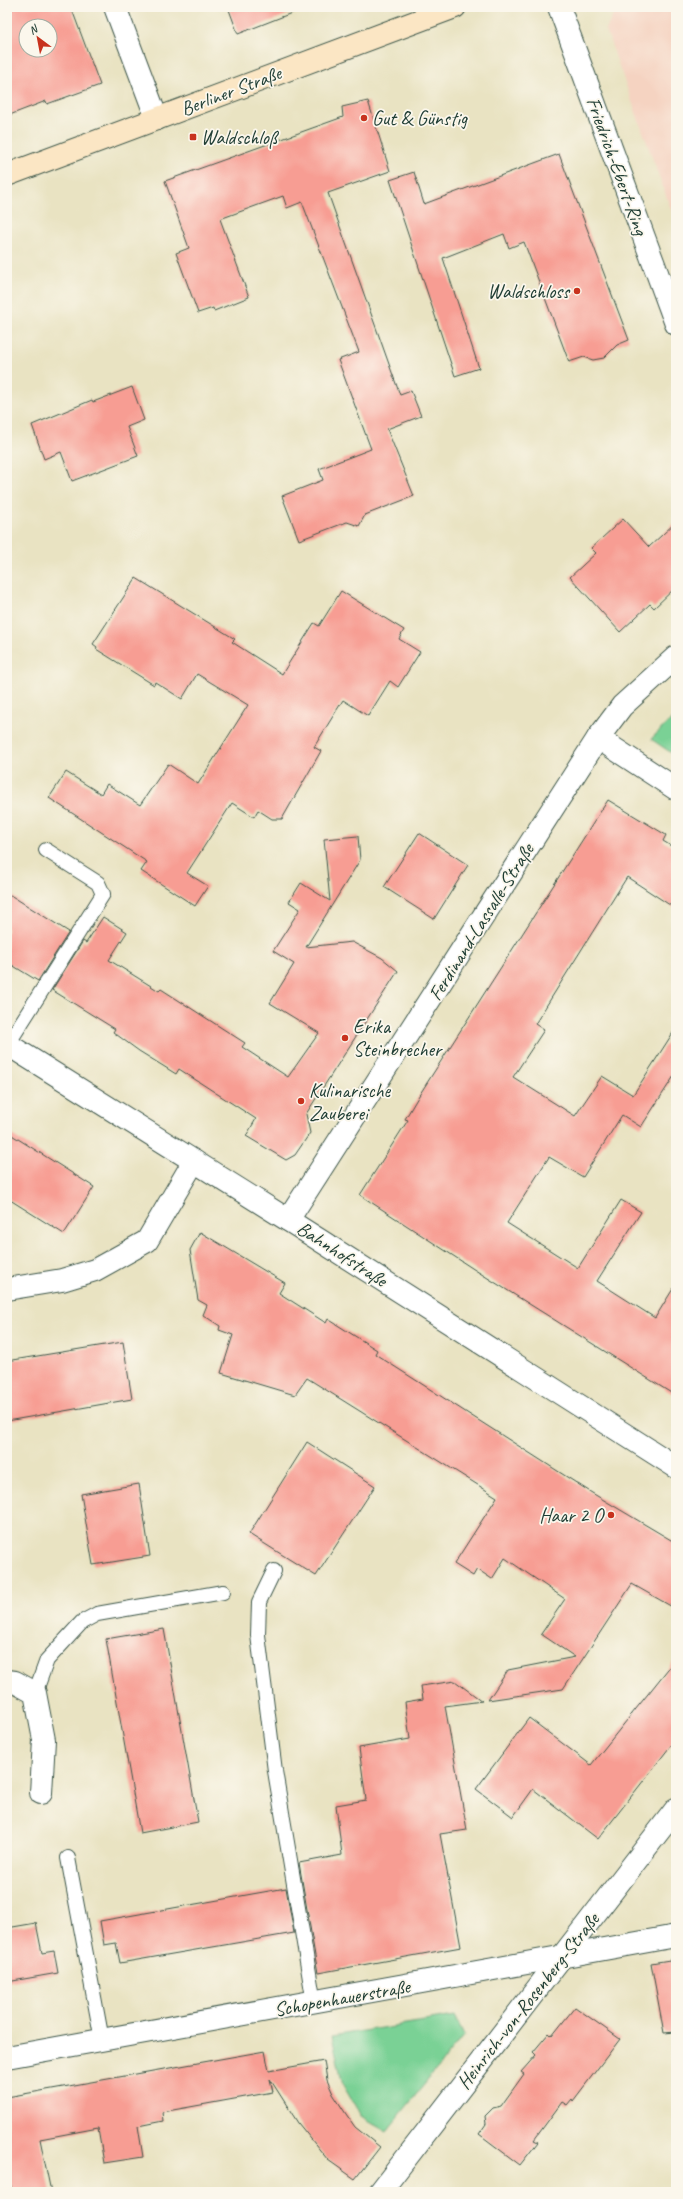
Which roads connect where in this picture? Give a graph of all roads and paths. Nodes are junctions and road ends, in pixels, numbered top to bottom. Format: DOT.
graph roads {
  1 [pos="115,7"];
  2 [pos="455,7"];
  3 [pos="559,7"];
  4 [pos="157,119"];
  5 [pos="7,175"];
  6 [pos="676,324"];
  7 [pos="676,657"];
  8 [pos="598,738"];
  9 [pos="676,789"];
  10 [pos="46,850"];
  11 [pos="7,1044"];
  12 [pos="194,1161"];
  13 [pos="288,1220"];
  14 [pos="7,1290"];
  15 [pos="676,1467"];
  16 [pos="274,1571"];
  17 [pos="223,1592"];
  18 [pos="7,1681"];
  19 [pos="34,1693"];
  20 [pos="41,1793"];
  21 [pos="676,1809"];
  22 [pos="68,1858"];
  23 [pos="676,1936"];
  24 [pos="562,1957"];
  25 [pos="314,2003"];
  26 [pos="102,2040"];
  27 [pos="7,2057"];
  28 [pos="380,2192"];
  1 -- 4 [label="street"];
  2 -- 4 [label="main road, Berliner Straße"];
  3 -- 6 [label="street, Friedrich-Ebert-Ring"];
  4 -- 5 [label="main road, Berliner Straße"];
  7 -- 8 [label="street, Ferdinand-Lassalle-Straße"];
  8 -- 9 [label="street"];
  8 -- 13 [label="street, Ferdinand-Lassalle-Straße"];
  10 -- 11 [label="lane"];
  11 -- 12 [label="street, Bahnhofstraße"];
  12 -- 13 [label="street, Bahnhofstraße"];
  12 -- 14 [label="street"];
  13 -- 15 [label="street, Bahnhofstraße"];
  16 -- 25 [label="lane"];
  17 -- 19 [label="lane"];
  18 -- 19 [label="street"];
  19 -- 20 [label="street"];
  21 -- 24 [label="street, Heinrich-von-Rosenberg-Straße"];
  22 -- 26 [label="lane"];
  23 -- 24 [label="street, Schopenhauerstraße"];
  24 -- 25 [label="street, Schopenhauerstraße"];
  24 -- 28 [label="street, Heinrich-von-Rosenberg-Straße"];
  25 -- 26 [label="street, Schopenhauerstraße"];
  26 -- 27 [label="street, Schopenhauerstraße"];
}
